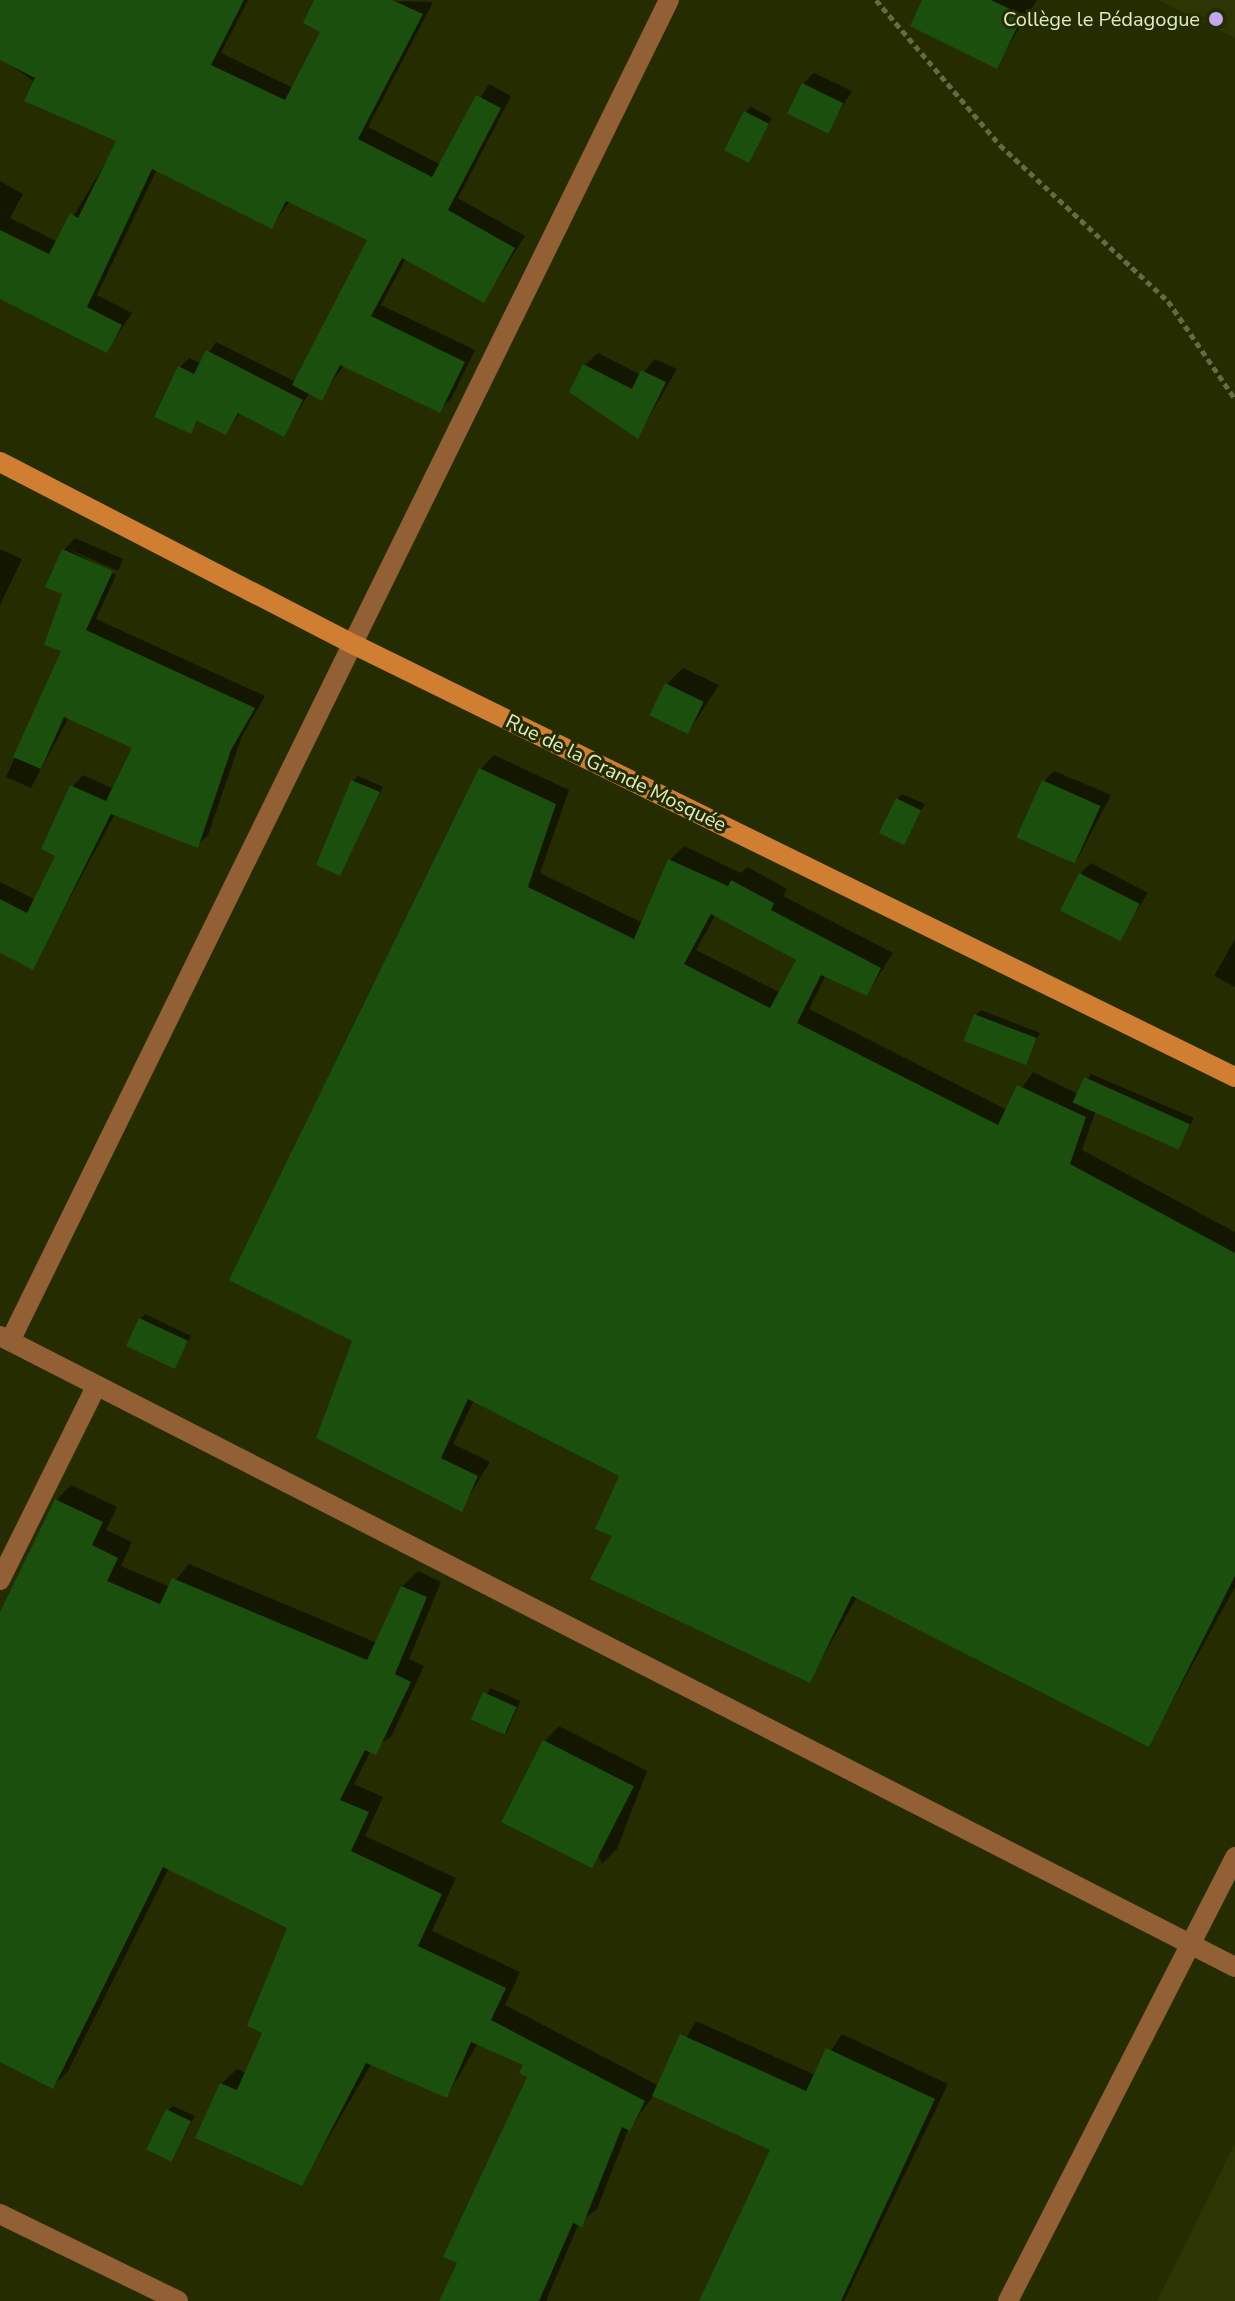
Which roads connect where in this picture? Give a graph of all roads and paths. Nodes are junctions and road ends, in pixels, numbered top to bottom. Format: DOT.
graph roads {
  1 [pos="669,0"];
  2 [pos="876,0"];
  3 [pos="1235,399"];
  4 [pos="0,462"];
  5 [pos="357,646"];
  6 [pos="1235,1077"];
  7 [pos="5,1338"];
  8 [pos="95,1389"];
  9 [pos="0,1580"];
  10 [pos="1235,1857"];
  11 [pos="1192,1946"];
  12 [pos="1235,1967"];
  13 [pos="0,2214"];
  14 [pos="178,2301"];
  15 [pos="1008,2301"];
  1 -- 5 [label="street"];
  2 -- 3 [label="path"];
  4 -- 5 [label="street, Rue de la Grande Mosquée"];
  5 -- 6 [label="street, Rue de la Grande Mosquée"];
  5 -- 7 [label="street"];
  7 -- 8 [label="street"];
  8 -- 9 [label="street"];
  8 -- 11 [label="street"];
  10 -- 11 [label="street"];
  11 -- 12 [label="street"];
  11 -- 15 [label="street"];
  13 -- 14 [label="street"];
}
